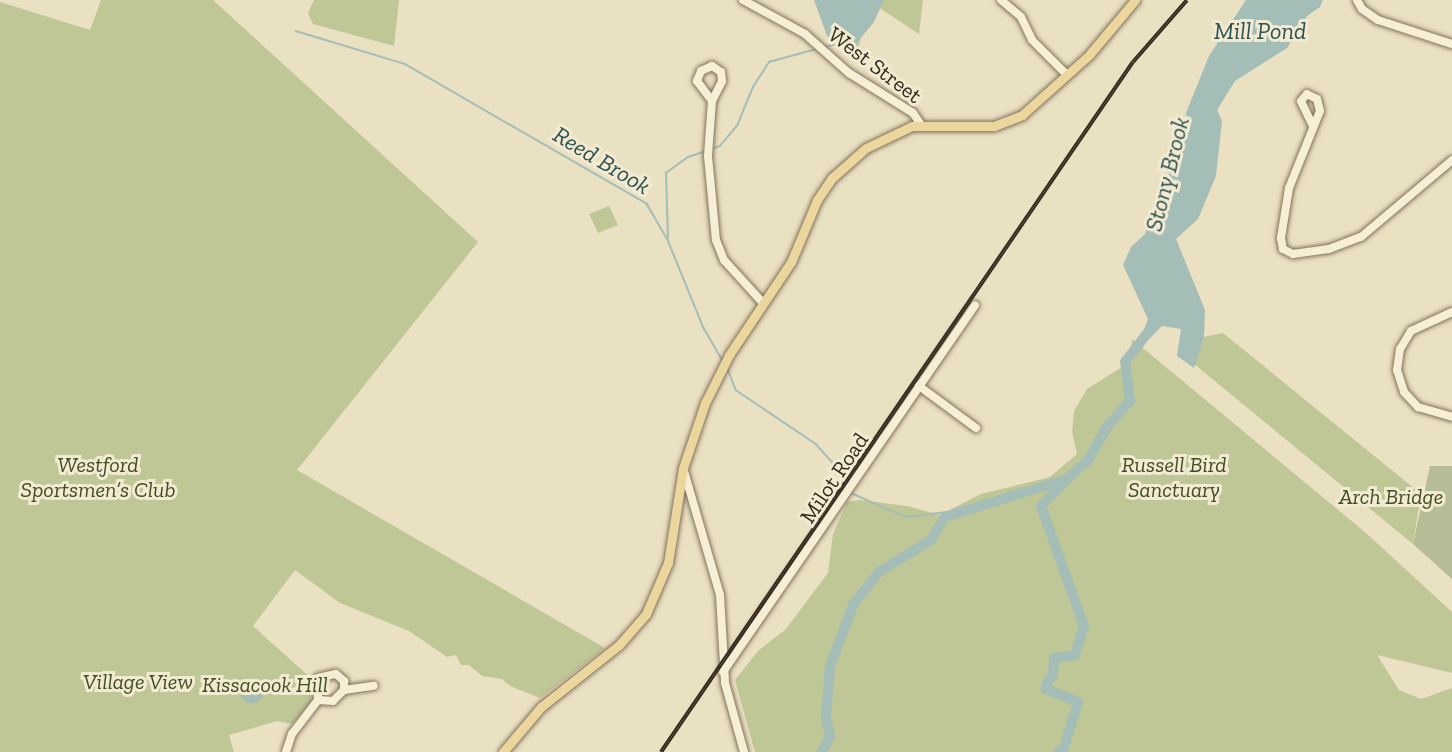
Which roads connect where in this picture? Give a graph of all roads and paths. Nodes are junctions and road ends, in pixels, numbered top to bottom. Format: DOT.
graph roads {
  1 [pos="743,0"];
  2 [pos="1001,0"];
  3 [pos="1135,0"];
  4 [pos="1357,0"];
  5 [pos="1452,44"];
  6 [pos="1067,75"];
  7 [pos="712,101"];
  8 [pos="1312,124"];
  9 [pos="921,125"];
  10 [pos="1452,159"];
  11 [pos="763,303"];
  12 [pos="975,305"];
  13 [pos="1452,312"];
  14 [pos="919,386"];
  15 [pos="1452,417"];
  16 [pos="975,428"];
  17 [pos="683,468"];
  18 [pos="723,672"];
  19 [pos="374,686"];
  20 [pos="344,690"];
  21 [pos="318,700"];
  22 [pos="285,752"];
  23 [pos="503,752"];
  24 [pos="744,752"];
  1 -- 9 [label="street, West Street"];
  2 -- 6 [label="street"];
  3 -- 6 [label="main road"];
  4 -- 5 [label="street"];
  6 -- 9 [label="main road"];
  7 -- 11 [label="street"];
  8 -- 10 [label="street"];
  9 -- 11 [label="main road"];
  11 -- 17 [label="main road"];
  12 -- 14 [label="street, Milot Road"];
  13 -- 15 [label="street"];
  14 -- 16 [label="street"];
  14 -- 18 [label="street, Milot Road"];
  17 -- 18 [label="street"];
  17 -- 23 [label="main road"];
  18 -- 24 [label="street"];
  19 -- 20 [label="street"];
  20 -- 21 [label="street"];
  20 -- 21 [label="street"];
  21 -- 22 [label="street"];
}
